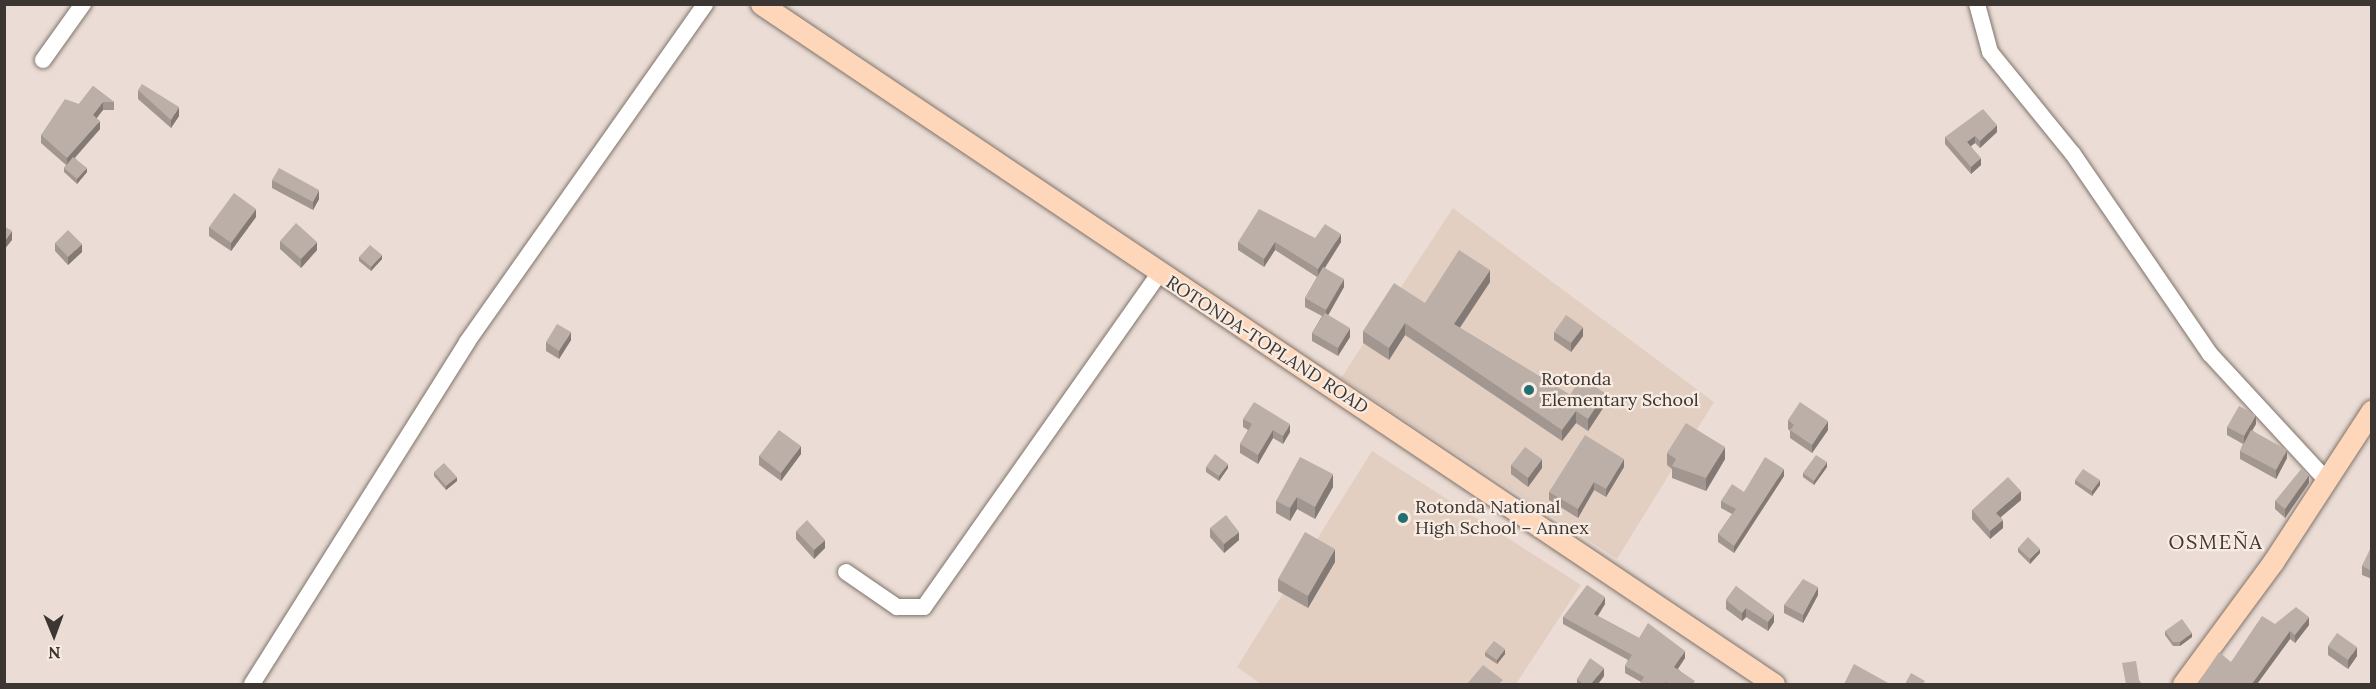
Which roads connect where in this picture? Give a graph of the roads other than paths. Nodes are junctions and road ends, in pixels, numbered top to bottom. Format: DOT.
graph roads {
  1 [pos="83,4"];
  2 [pos="705,4"];
  3 [pos="761,4"];
  4 [pos="1977,4"];
  5 [pos="43,60"];
  6 [pos="1159,274"];
  7 [pos="2372,410"];
  8 [pos="2328,482"];
  9 [pos="846,572"];
  10 [pos="252,684"];
  11 [pos="1774,684"];
  12 [pos="2183,684"];
  1 -- 5 [label="street"];
  2 -- 10 [label="street"];
  3 -- 6 [label="main road, ROTONDA-TOPLAND ROAD"];
  4 -- 8 [label="street"];
  6 -- 9 [label="street"];
  6 -- 11 [label="main road, ROTONDA-TOPLAND ROAD"];
  7 -- 8 [label="main road"];
  8 -- 12 [label="main road"];
}
